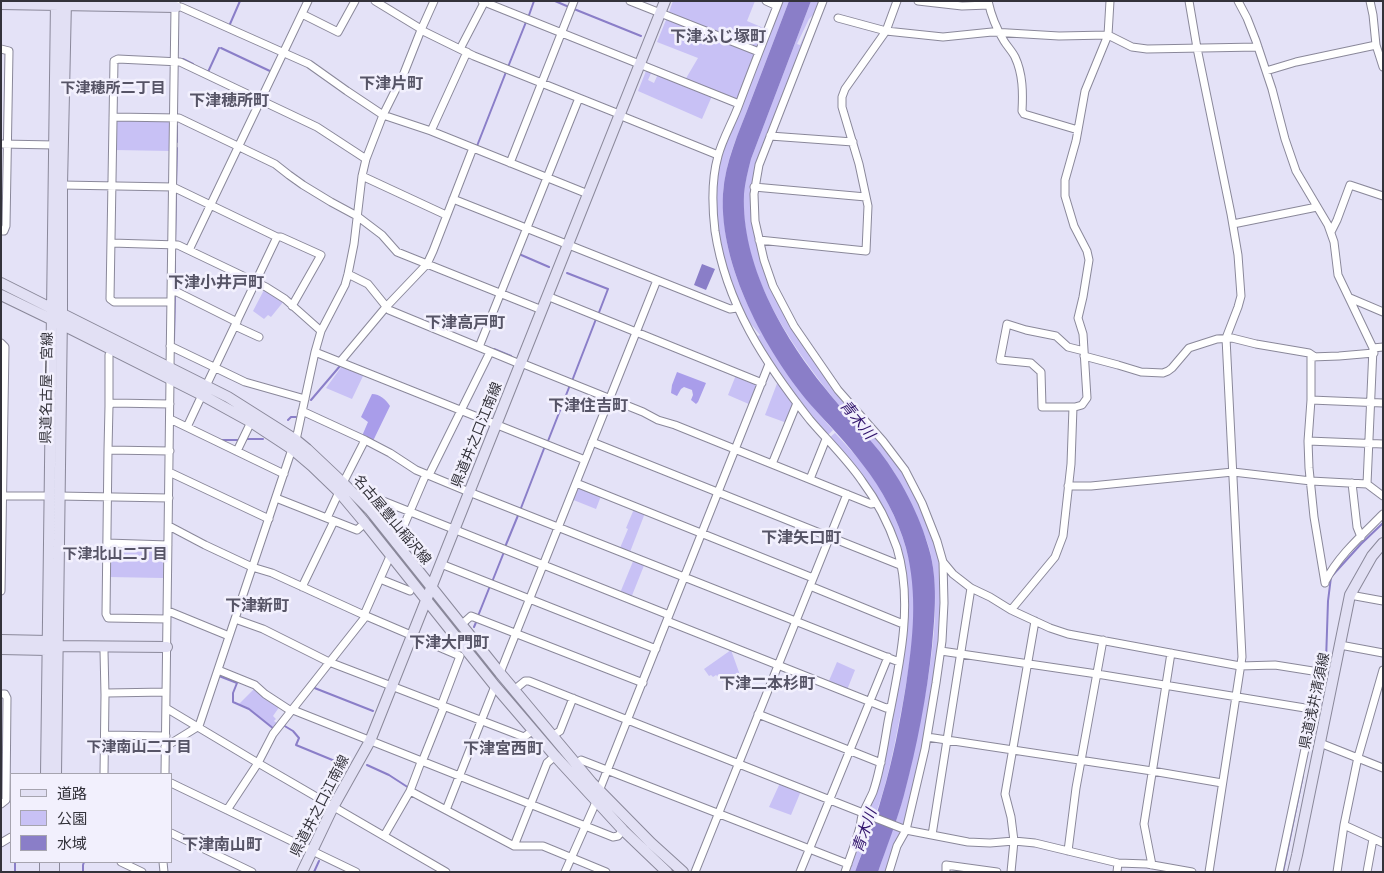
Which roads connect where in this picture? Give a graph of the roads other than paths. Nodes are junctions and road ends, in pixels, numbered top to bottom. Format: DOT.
graph roads {
  1 [pos="308,1"];
  2 [pos="355,1"];
  3 [pos="375,1"];
  4 [pos="434,1"];
  5 [pos="574,1"];
  6 [pos="630,1"];
  7 [pos="665,1"];
  8 [pos="766,1"];
  9 [pos="823,1"];
  10 [pos="897,1"];
  11 [pos="918,1"];
  12 [pos="1110,1"];
  13 [pos="1189,1"];
  14 [pos="1238,1"];
  15 [pos="1370,1"];
  16 [pos="484,2"];
  17 [pos="61,3"];
  18 [pos="988,3"];
  19 [pos="1,4"];
  20 [pos="778,4"];
  21 [pos="178,5"];
  22 [pos="660,13"];
  23 [pos="302,14"];
  24 [pos="838,18"];
  25 [pos="421,29"];
  26 [pos="886,31"];
  27 [pos="998,32"];
  28 [pos="562,33"];
  29 [pos="1108,36"];
  30 [pos="1376,46"];
  31 [pos="1258,47"];
  32 [pos="1197,48"];
  33 [pos="1,49"];
  34 [pos="463,50"];
  35 [pos="284,52"];
  36 [pos="759,52"];
  37 [pos="174,61"];
  38 [pos="639,64"];
  39 [pos="1383,67"];
  40 [pos="1266,71"];
  41 [pos="542,83"];
  42 [pos="579,98"];
  43 [pos="261,100"];
  44 [pos="739,104"];
  45 [pos="383,115"];
  46 [pos="619,115"];
  47 [pos="113,117"];
  48 [pos="173,118"];
  49 [pos="1078,130"];
  50 [pos="431,131"];
  51 [pos="770,136"];
  52 [pos="853,142"];
  53 [pos="4,144"];
  54 [pos="55,145"];
  55 [pos="239,147"];
  56 [pos="473,148"];
  57 [pos="718,155"];
  58 [pos="366,159"];
  59 [pos="510,163"];
  60 [pos="362,176"];
  61 [pos="547,178"];
  62 [pos="62,185"];
  63 [pos="112,186"];
  64 [pos="172,187"];
  65 [pos="754,187"];
  66 [pos="588,194"];
  67 [pos="1383,196"];
  68 [pos="866,197"];
  69 [pos="453,199"];
  70 [pos="211,205"];
  71 [pos="1317,207"];
  72 [pos="357,216"];
  73 [pos="446,216"];
  74 [pos="1232,224"];
  75 [pos="527,228"];
  76 [pos="1,231"];
  77 [pos="1331,232"];
  78 [pos="277,237"];
  79 [pos="759,240"];
  80 [pos="111,243"];
  81 [pos="172,244"];
  82 [pos="568,244"];
  83 [pos="189,250"];
  84 [pos="427,264"];
  85 [pos="348,274"];
  86 [pos="657,280"];
  87 [pos="1,282"];
  88 [pos="256,282"];
  89 [pos="171,292"];
  90 [pos="501,293"];
  91 [pos="1,295"];
  92 [pos="547,296"];
  93 [pos="1350,298"];
  94 [pos="171,302"];
  95 [pos="292,306"];
  96 [pos="386,307"];
  97 [pos="52,308"];
  98 [pos="737,308"];
  99 [pos="542,310"];
  100 [pos="1383,312"];
  101 [pos="59,319"];
  102 [pos="236,324"];
  103 [pos="321,331"];
  104 [pos="636,332"];
  105 [pos="259,337"];
  106 [pos="1226,338"];
  107 [pos="1,343"];
  108 [pos="170,346"];
  109 [pos="1383,347"];
  110 [pos="479,348"];
  111 [pos="1374,350"];
  112 [pos="315,352"];
  113 [pos="490,352"];
  114 [pos="109,354"];
  115 [pos="1084,354"];
  116 [pos="1315,357"];
  117 [pos="340,362"];
  118 [pos="520,364"];
  119 [pos="769,364"];
  120 [pos="215,367"];
  121 [pos="170,368"];
  122 [pos="170,379"];
  123 [pos="762,383"];
  124 [pos="204,390"];
  125 [pos="305,399"];
  126 [pos="610,399"];
  127 [pos="1311,400"];
  128 [pos="1371,402"];
  129 [pos="797,403"];
  130 [pos="1383,403"];
  131 [pos="170,404"];
  132 [pos="109,406"];
  133 [pos="1073,407"];
  134 [pos="461,410"];
  135 [pos="302,411"];
  136 [pos="170,419"];
  137 [pos="251,422"];
  138 [pos="496,424"];
  139 [pos="187,427"];
  140 [pos="826,438"];
  141 [pos="365,440"];
  142 [pos="1308,440"];
  143 [pos="592,442"];
  144 [pos="1369,444"];
  145 [pos="1383,444"];
  146 [pos="294,445"];
  147 [pos="736,449"];
  148 [pos="108,450"];
  149 [pos="170,451"];
  150 [pos="237,452"];
  151 [pos="585,460"];
  152 [pos="772,464"];
  153 [pos="170,472"];
  154 [pos="1233,472"];
  155 [pos="284,474"];
  156 [pos="427,475"];
  157 [pos="810,479"];
  158 [pos="1311,481"];
  159 [pos="1352,483"];
  160 [pos="576,484"];
  161 [pos="1367,484"];
  162 [pos="1068,486"];
  163 [pos="341,488"];
  164 [pos="470,492"];
  165 [pos="718,492"];
  166 [pos="847,494"];
  167 [pos="2,496"];
  168 [pos="54,496"];
  169 [pos="1383,496"];
  170 [pos="107,497"];
  171 [pos="169,498"];
  172 [pos="276,498"];
  173 [pos="876,503"];
  174 [pos="364,504"];
  175 [pos="409,512"];
  176 [pos="1383,514"];
  177 [pos="327,518"];
  178 [pos="268,519"];
  179 [pos="334,522"];
  180 [pos="365,522"];
  181 [pos="169,526"];
  182 [pos="558,527"];
  183 [pos="454,530"];
  184 [pos="702,534"];
  185 [pos="830,537"];
  186 [pos="1361,537"];
  187 [pos="1383,543"];
  188 [pos="107,544"];
  189 [pos="396,544"];
  190 [pos="168,545"];
  191 [pos="391,554"];
  192 [pos="943,562"];
  193 [pos="441,564"];
  194 [pos="543,564"];
  195 [pos="900,564"];
  196 [pos="252,567"];
  197 [pos="685,577"];
  198 [pos="813,578"];
  199 [pos="380,579"];
  200 [pos="810,586"];
  201 [pos="302,587"];
  202 [pos="432,588"];
  203 [pos="971,588"];
  204 [pos="1,591"];
  205 [pos="410,591"];
  206 [pos="1350,595"];
  207 [pos="427,599"];
  208 [pos="530,599"];
  209 [pos="1383,602"];
  210 [pos="1012,610"];
  211 [pos="168,615"];
  212 [pos="365,615"];
  213 [pos="235,618"];
  214 [pos="668,618"];
  215 [pos="796,621"];
  216 [pos="1035,621"];
  217 [pos="903,624"];
  218 [pos="461,625"];
  219 [pos="516,633"];
  220 [pos="229,636"];
  221 [pos="413,636"];
  222 [pos="1,640"];
  223 [pos="1103,640"];
  224 [pos="51,645"];
  225 [pos="1340,645"];
  226 [pos="167,646"];
  227 [pos="1,649"];
  228 [pos="656,649"];
  229 [pos="104,651"];
  230 [pos="941,651"];
  231 [pos="1171,653"];
  232 [pos="1383,653"];
  233 [pos="960,654"];
  234 [pos="888,657"];
  235 [pos="329,662"];
  236 [pos="899,662"];
  237 [pos="1028,664"];
  238 [pos="778,665"];
  239 [pos="1240,666"];
  240 [pos="218,670"];
  241 [pos="1383,670"];
  242 [pos="1319,672"];
  243 [pos="500,673"];
  244 [pos="1097,674"];
  245 [pos="642,683"];
  246 [pos="1166,685"];
  247 [pos="495,686"];
  248 [pos="392,687"];
  249 [pos="514,690"];
  250 [pos="166,692"];
  251 [pos="1380,693"];
  252 [pos="1,694"];
  253 [pos="105,695"];
  254 [pos="573,698"];
  255 [pos="1235,698"];
  256 [pos="870,701"];
  257 [pos="442,706"];
  258 [pos="891,707"];
  259 [pos="166,708"];
  260 [pos="292,711"];
  261 [pos="758,714"];
  262 [pos="627,720"];
  263 [pos="481,721"];
  264 [pos="199,726"];
  265 [pos="532,730"];
  266 [pos="105,735"];
  267 [pos="166,736"];
  268 [pos="552,736"];
  269 [pos="927,737"];
  270 [pos="948,739"];
  271 [pos="370,741"];
  272 [pos="1320,743"];
  273 [pos="165,748"];
  274 [pos="1013,749"];
  275 [pos="849,750"];
  276 [pos="4,755"];
  277 [pos="555,756"];
  278 [pos="1358,757"];
  279 [pos="581,760"];
  280 [pos="1082,760"];
  281 [pos="422,762"];
  282 [pos="258,763"];
  283 [pos="881,763"];
  284 [pos="738,764"];
  285 [pos="1383,768"];
  286 [pos="607,770"];
  287 [pos="1152,771"];
  288 [pos="46,773"];
  289 [pos="56,773"];
  290 [pos="104,773"];
  291 [pos="165,773"];
  292 [pos="459,776"];
  293 [pos="172,783"];
  294 [pos="1222,783"];
  295 [pos="410,791"];
  296 [pos="599,791"];
  297 [pos="829,800"];
  298 [pos="596,802"];
  299 [pos="1,804"];
  300 [pos="530,804"];
  301 [pos="333,807"];
  302 [pos="227,810"];
  303 [pos="446,810"];
  304 [pos="719,814"];
  305 [pos="863,814"];
  306 [pos="1344,825"];
  307 [pos="585,826"];
  308 [pos="623,830"];
  309 [pos="905,830"];
  310 [pos="172,833"];
  311 [pos="932,834"];
  312 [pos="384,836"];
  313 [pos="1373,839"];
  314 [pos="1014,841"];
  315 [pos="1383,843"];
  316 [pos="514,846"];
  317 [pos="809,849"];
  318 [pos="312,851"];
  319 [pos="1068,851"];
  320 [pos="571,857"];
  321 [pos="123,863"];
  322 [pos="1118,863"];
  323 [pos="848,864"];
  324 [pos="1152,865"];
  325 [pos="697,871"];
  326 [pos="142,872"];
  327 [pos="252,872"];
  328 [pos="302,872"];
  329 [pos="356,872"];
  330 [pos="446,872"];
  331 [pos="565,872"];
  332 [pos="606,872"];
  333 [pos="668,872"];
  334 [pos="683,872"];
  335 [pos="800,872"];
  336 [pos="845,872"];
  337 [pos="888,872"];
  338 [pos="946,872"];
  339 [pos="997,872"];
  340 [pos="1011,872"];
  341 [pos="1117,872"];
  342 [pos="1192,872"];
  343 [pos="1209,872"];
  344 [pos="1280,872"];
  345 [pos="1293,872"];
  346 [pos="1337,872"];
  347 [pos="1367,872"];
  1 -- 23 [label="street"];
  2 -- 23 [label="street"];
  3 -- 25 [label="street"];
  4 -- 25 [label="street"];
  5 -- 28 [label="street"];
  6 -- 22 [label="street"];
  7 -- 22 [label="main road, 県道井之口江南線"];
  8 -- 20 [label="street"];
  9 -- 51 [label="street"];
  10 -- 26 [label="street"];
  11 -- 18 [label="street"];
  12 -- 29 [label="street"];
  13 -- 32 [label="street"];
  14 -- 31 [label="street"];
  15 -- 30 [label="street"];
  16 -- 28 [label="street"];
  16 -- 34 [label="street"];
  17 -- 19 [label="main road"];
  17 -- 21 [label="main road"];
  17 -- 54 [label="main road, 県道名古屋一宮線"];
  17 -- 62 [label="main road, 県道名古屋一宮線"];
  18 -- 27 [label="street"];
  20 -- 36 [label="street"];
  21 -- 35 [label="street"];
  21 -- 37 [label="street"];
  22 -- 36 [label="street"];
  22 -- 38 [label="main road, 県道井之口江南線"];
  23 -- 35 [label="street"];
  24 -- 26 [label="street"];
  25 -- 34 [label="street"];
  25 -- 45 [label="street"];
  26 -- 27 [label="street"];
  26 -- 52 [label="street"];
  27 -- 29 [label="street"];
  27 -- 49 [label="street"];
  28 -- 38 [label="street"];
  28 -- 41 [label="street"];
  29 -- 32 [label="street"];
  29 -- 49 [label="street"];
  30 -- 39 [label="street"];
  30 -- 40 [label="street"];
  31 -- 32 [label="street"];
  31 -- 40 [label="street"];
  32 -- 74 [label="street"];
  33 -- 53 [label="street"];
  34 -- 41 [label="street"];
  34 -- 50 [label="street"];
  35 -- 43 [label="street"];
  35 -- 45 [label="street"];
  36 -- 44 [label="street"];
  37 -- 43 [label="street"];
  37 -- 47 [label="street"];
  37 -- 48 [label="street"];
  38 -- 44 [label="street"];
  38 -- 46 [label="main road, 県道井之口江南線"];
  40 -- 71 [label="street"];
  41 -- 42 [label="street"];
  41 -- 59 [label="street"];
  42 -- 46 [label="street"];
  42 -- 61 [label="street"];
  43 -- 55 [label="street"];
  43 -- 58 [label="street"];
  44 -- 57 [label="street"];
  45 -- 50 [label="street"];
  45 -- 58 [label="street"];
  46 -- 57 [label="street"];
  46 -- 66 [label="main road, 県道井之口江南線"];
  47 -- 48 [label="street"];
  47 -- 63 [label="street"];
  48 -- 55 [label="street"];
  48 -- 64 [label="street"];
  49 -- 115 [label="street"];
  50 -- 56 [label="street"];
  51 -- 52 [label="street"];
  51 -- 65 [label="street"];
  52 -- 68 [label="street"];
  53 -- 54 [label="street"];
  53 -- 76 [label="street"];
  54 -- 97 [label="main road, 県道名古屋一宮線"];
  55 -- 70 [label="street"];
  55 -- 72 [label="street"];
  56 -- 59 [label="street"];
  56 -- 69 [label="street"];
  57 -- 98 [label="street"];
  58 -- 60 [label="street"];
  59 -- 61 [label="street"];
  60 -- 72 [label="street"];
  60 -- 73 [label="street"];
  61 -- 66 [label="street"];
  61 -- 75 [label="street"];
  62 -- 63 [label="street"];
  62 -- 101 [label="main road, 県道名古屋一宮線"];
  63 -- 64 [label="street"];
  63 -- 80 [label="street"];
  64 -- 70 [label="street"];
  64 -- 81 [label="street"];
  65 -- 68 [label="street"];
  65 -- 79 [label="street"];
  66 -- 82 [label="main road, 県道井之口江南線"];
  67 -- 77 [label="street"];
  68 -- 79 [label="street"];
  69 -- 73 [label="street"];
  69 -- 75 [label="street"];
  70 -- 78 [label="street"];
  70 -- 83 [label="street"];
  71 -- 74 [label="street"];
  71 -- 77 [label="street"];
  72 -- 84 [label="street"];
  72 -- 85 [label="street"];
  73 -- 84 [label="street"];
  74 -- 106 [label="street"];
  75 -- 82 [label="street"];
  75 -- 90 [label="street"];
  77 -- 93 [label="street"];
  78 -- 88 [label="street"];
  78 -- 95 [label="street"];
  79 -- 192 [label="street"];
  80 -- 81 [label="street"];
  80 -- 94 [label="street"];
  81 -- 83 [label="street"];
  81 -- 89 [label="street"];
  82 -- 86 [label="street"];
  82 -- 92 [label="main road, 県道井之口江南線"];
  83 -- 88 [label="street"];
  84 -- 90 [label="street"];
  84 -- 96 [label="street"];
  85 -- 96 [label="street"];
  85 -- 103 [label="street"];
  86 -- 98 [label="street"];
  86 -- 104 [label="street"];
  87 -- 97 [label="main road"];
  88 -- 95 [label="street"];
  88 -- 102 [label="street"];
  89 -- 94 [label="street"];
  89 -- 102 [label="street"];
  90 -- 99 [label="street"];
  90 -- 110 [label="street"];
  91 -- 101 [label="main road, 名古屋豊山稲沢線"];
  92 -- 99 [label="main road, 県道井之口江南線"];
  92 -- 104 [label="street"];
  93 -- 100 [label="street"];
  93 -- 111 [label="street"];
  94 -- 108 [label="street"];
  95 -- 103 [label="street"];
  96 -- 110 [label="street"];
  96 -- 117 [label="street"];
  97 -- 101 [label="main road, 県道名古屋一宮線"];
  98 -- 119 [label="street"];
  99 -- 118 [label="main road, 県道井之口江南線"];
  101 -- 121 [label="main road, 名古屋豊山稲沢線"];
  101 -- 122 [label="main road, 名古屋豊山稲沢線"];
  101 -- 168 [label="main road, 県道名古屋一宮線"];
  102 -- 105 [label="street"];
  102 -- 120 [label="street"];
  103 -- 112 [label="street"];
  104 -- 123 [label="street"];
  104 -- 126 [label="street"];
  106 -- 115 [label="street"];
  106 -- 116 [label="street"];
  106 -- 154 [label="street"];
  107 -- 167 [label="street"];
  108 -- 120 [label="street"];
  108 -- 121 [label="street"];
  109 -- 111 [label="street"];
  110 -- 113 [label="street"];
  111 -- 116 [label="street"];
  111 -- 128 [label="street"];
  112 -- 117 [label="street"];
  112 -- 125 [label="street"];
  113 -- 118 [label="street"];
  113 -- 134 [label="street"];
  114 -- 132 [label="street"];
  115 -- 133 [label="street"];
  115 -- 133 [label="street"];
  116 -- 127 [label="street"];
  117 -- 134 [label="street"];
  118 -- 126 [label="street"];
  118 -- 138 [label="main road, 県道井之口江南線"];
  119 -- 123 [label="street"];
  119 -- 129 [label="street"];
  120 -- 124 [label="street"];
  120 -- 125 [label="street"];
  121 -- 124 [label="main road, 名古屋豊山稲沢線"];
  122 -- 124 [label="main road, 名古屋豊山稲沢線"];
  122 -- 131 [label="street"];
  123 -- 147 [label="street"];
  124 -- 137 [label="main road, 名古屋豊山稲沢線"];
  124 -- 139 [label="street"];
  124 -- 146 [label="main road, 名古屋豊山稲沢線"];
  125 -- 135 [label="street"];
  126 -- 143 [label="street"];
  126 -- 147 [label="street"];
  127 -- 128 [label="street"];
  127 -- 142 [label="street"];
  128 -- 130 [label="street"];
  128 -- 144 [label="street"];
  129 -- 140 [label="street"];
  129 -- 152 [label="street"];
  131 -- 132 [label="street"];
  131 -- 136 [label="street"];
  132 -- 148 [label="street"];
  133 -- 162 [label="street"];
  134 -- 138 [label="street"];
  134 -- 156 [label="street"];
  135 -- 141 [label="street"];
  135 -- 146 [label="street"];
  136 -- 139 [label="street"];
  136 -- 149 [label="street"];
  137 -- 146 [label="main road, 名古屋豊山稲沢線"];
  137 -- 150 [label="street"];
  138 -- 151 [label="street"];
  138 -- 164 [label="main road, 県道井之口江南線"];
  139 -- 150 [label="street"];
  140 -- 157 [label="street"];
  140 -- 173 [label="street"];
  141 -- 156 [label="street"];
  141 -- 163 [label="street"];
  142 -- 144 [label="street"];
  142 -- 158 [label="street"];
  143 -- 151 [label="street"];
  143 -- 165 [label="street"];
  144 -- 145 [label="street"];
  144 -- 161 [label="street"];
  146 -- 155 [label="street"];
  146 -- 163 [label="main road, 名古屋豊山稲沢線"];
  147 -- 152 [label="street"];
  147 -- 165 [label="street"];
  148 -- 149 [label="street"];
  148 -- 170 [label="street"];
  149 -- 153 [label="street"];
  150 -- 155 [label="street"];
  151 -- 160 [label="street"];
  152 -- 157 [label="street"];
  153 -- 171 [label="street"];
  153 -- 178 [label="street"];
  154 -- 158 [label="street"];
  154 -- 162 [label="street"];
  154 -- 239 [label="street"];
  155 -- 172 [label="street"];
  156 -- 164 [label="street"];
  156 -- 175 [label="street"];
  157 -- 166 [label="street"];
  158 -- 159 [label="street"];
  158 -- 186 [label="street"];
  159 -- 161 [label="street"];
  159 -- 186 [label="street"];
  160 -- 182 [label="street"];
  160 -- 184 [label="street"];
  161 -- 169 [label="street"];
  162 -- 210 [label="street"];
  163 -- 174 [label="main road, 名古屋豊山稲沢線"];
  163 -- 177 [label="street"];
  163 -- 180 [label="main road, 名古屋豊山稲沢線"];
  164 -- 182 [label="street"];
  164 -- 183 [label="main road, 県道井之口江南線"];
  165 -- 184 [label="street"];
  165 -- 185 [label="street"];
  166 -- 173 [label="street"];
  166 -- 185 [label="street"];
  167 -- 168 [label="street"];
  167 -- 204 [label="street"];
  168 -- 170 [label="street"];
  168 -- 224 [label="main road, 県道名古屋一宮線"];
  170 -- 171 [label="street"];
  170 -- 188 [label="street"];
  171 -- 181 [label="street"];
  172 -- 177 [label="street"];
  172 -- 178 [label="street"];
  173 -- 195 [label="street"];
  174 -- 175 [label="street"];
  174 -- 189 [label="main road, 名古屋豊山稲沢線"];
  175 -- 183 [label="street"];
  175 -- 189 [label="street"];
  176 -- 186 [label="street"];
  177 -- 179 [label="street"];
  178 -- 196 [label="street"];
  179 -- 180 [label="street"];
  179 -- 201 [label="street"];
  180 -- 191 [label="main road, 名古屋豊山稲沢線"];
  181 -- 190 [label="street"];
  181 -- 196 [label="street"];
  182 -- 194 [label="street"];
  182 -- 197 [label="street"];
  183 -- 193 [label="main road, 県道井之口江南線"];
  183 -- 194 [label="street"];
  184 -- 197 [label="street"];
  184 -- 198 [label="street"];
  185 -- 195 [label="street"];
  185 -- 198 [label="street"];
  187 -- 206 [label="main road, 県道浅井清須線"];
  188 -- 190 [label="street"];
  188 -- 211 [label="street"];
  189 -- 202 [label="main road, 名古屋豊山稲沢線"];
  190 -- 211 [label="street"];
  191 -- 199 [label="street"];
  191 -- 207 [label="main road, 名古屋豊山稲沢線"];
  192 -- 203 [label="street"];
  192 -- 230 [label="street"];
  193 -- 202 [label="main road, 県道井之口江南線"];
  193 -- 208 [label="street"];
  194 -- 208 [label="street"];
  194 -- 214 [label="street"];
  195 -- 217 [label="street"];
  196 -- 201 [label="street"];
  196 -- 213 [label="street"];
  197 -- 214 [label="street"];
  197 -- 215 [label="street"];
  198 -- 200 [label="street"];
  199 -- 205 [label="street"];
  199 -- 212 [label="street"];
  200 -- 215 [label="street"];
  200 -- 217 [label="street"];
  201 -- 212 [label="street"];
  202 -- 207 [label="main road, 県道井之口江南線"];
  202 -- 218 [label="main road, 名古屋豊山稲沢線"];
  203 -- 210 [label="street"];
  203 -- 233 [label="street"];
  206 -- 209 [label="street"];
  206 -- 225 [label="main road, 県道浅井清須線"];
  207 -- 221 [label="main road, 県道井之口江南線"];
  207 -- 247 [label="main road, 名古屋豊山稲沢線"];
  208 -- 219 [label="street"];
  208 -- 228 [label="street"];
  210 -- 216 [label="street"];
  211 -- 220 [label="street"];
  211 -- 226 [label="street"];
  212 -- 221 [label="street"];
  212 -- 235 [label="street"];
  213 -- 220 [label="street"];
  213 -- 235 [label="street"];
  214 -- 228 [label="street"];
  214 -- 238 [label="street"];
  215 -- 234 [label="street"];
  215 -- 238 [label="street"];
  216 -- 223 [label="street"];
  216 -- 237 [label="street"];
  217 -- 236 [label="street"];
  218 -- 219 [label="street"];
  218 -- 243 [label="main road, 名古屋豊山稲沢線"];
  219 -- 243 [label="street"];
  219 -- 245 [label="street"];
  220 -- 240 [label="street"];
  221 -- 248 [label="main road, 県道井之口江南線"];
  221 -- 257 [label="street"];
  222 -- 224 [label="main road"];
  223 -- 231 [label="street"];
  223 -- 244 [label="street"];
  224 -- 226 [label="main road"];
  224 -- 227 [label="main road"];
  224 -- 288 [label="main road, 県道名古屋一宮線"];
  224 -- 289 [label="main road, 県道名古屋一宮線"];
  225 -- 232 [label="street"];
  225 -- 272 [label="main road, 県道浅井清須線"];
  226 -- 250 [label="street"];
  228 -- 245 [label="street"];
  229 -- 253 [label="street"];
  230 -- 233 [label="street"];
  230 -- 269 [label="street"];
  231 -- 239 [label="street"];
  231 -- 246 [label="street"];
  233 -- 237 [label="street"];
  233 -- 270 [label="street"];
  234 -- 236 [label="street"];
  234 -- 256 [label="street"];
  235 -- 248 [label="street"];
  235 -- 260 [label="street"];
  236 -- 258 [label="street"];
  237 -- 244 [label="street"];
  237 -- 274 [label="street"];
  238 -- 256 [label="street"];
  238 -- 261 [label="street"];
  239 -- 242 [label="street"];
  239 -- 255 [label="street"];
  240 -- 260 [label="street"];
  240 -- 264 [label="street"];
  241 -- 251 [label="street"];
  243 -- 249 [label="main road, 名古屋豊山稲沢線"];
  244 -- 246 [label="street"];
  244 -- 280 [label="street"];
  245 -- 262 [label="street"];
  246 -- 255 [label="street"];
  246 -- 287 [label="street"];
  247 -- 263 [label="street"];
  247 -- 265 [label="main road, 名古屋豊山稲沢線"];
  248 -- 257 [label="street"];
  248 -- 271 [label="main road, 県道井之口江南線"];
  249 -- 254 [label="street"];
  249 -- 268 [label="main road, 名古屋豊山稲沢線"];
  250 -- 253 [label="street"];
  250 -- 259 [label="street"];
  251 -- 278 [label="street"];
  252 -- 276 [label="street"];
  253 -- 266 [label="street"];
  254 -- 262 [label="street"];
  254 -- 268 [label="street"];
  255 -- 294 [label="street"];
  255 -- 344 [label="street"];
  256 -- 258 [label="street"];
  256 -- 275 [label="street"];
  257 -- 263 [label="street"];
  257 -- 281 [label="street"];
  258 -- 283 [label="street"];
  259 -- 264 [label="street"];
  259 -- 267 [label="street"];
  260 -- 271 [label="street"];
  260 -- 282 [label="street"];
  261 -- 275 [label="street"];
  261 -- 284 [label="street"];
  262 -- 284 [label="street"];
  262 -- 286 [label="street"];
  263 -- 265 [label="street"];
  263 -- 292 [label="street"];
  264 -- 273 [label="street"];
  264 -- 282 [label="street"];
  265 -- 277 [label="main road, 名古屋豊山稲沢線"];
  266 -- 267 [label="street"];
  266 -- 290 [label="street"];
  267 -- 273 [label="street"];
  268 -- 296 [label="main road, 名古屋豊山稲沢線"];
  269 -- 270 [label="street"];
  269 -- 309 [label="street"];
  270 -- 274 [label="street"];
  270 -- 311 [label="street"];
  271 -- 281 [label="street"];
  271 -- 301 [label="main road, 県道井之口江南線"];
  272 -- 278 [label="street"];
  272 -- 345 [label="main road, 県道浅井清須線"];
  273 -- 291 [label="street"];
  274 -- 280 [label="street"];
  274 -- 314 [label="street"];
  275 -- 283 [label="street"];
  275 -- 297 [label="street"];
  276 -- 299 [label="street"];
  277 -- 298 [label="main road, 名古屋豊山稲沢線"];
  277 -- 300 [label="street"];
  278 -- 285 [label="street"];
  278 -- 306 [label="street"];
  279 -- 286 [label="street"];
  280 -- 287 [label="street"];
  280 -- 319 [label="street"];
  281 -- 292 [label="street"];
  281 -- 295 [label="street"];
  282 -- 301 [label="street"];
  282 -- 302 [label="street"];
  283 -- 305 [label="street"];
  284 -- 297 [label="street"];
  284 -- 304 [label="street"];
  286 -- 296 [label="street"];
  286 -- 304 [label="street"];
  287 -- 294 [label="street"];
  287 -- 324 [label="street"];
  292 -- 300 [label="street"];
  292 -- 303 [label="street"];
  293 -- 302 [label="street"];
  294 -- 343 [label="street"];
  295 -- 303 [label="street"];
  295 -- 312 [label="street"];
  296 -- 298 [label="street"];
  296 -- 334 [label="main road, 名古屋豊山稲沢線"];
  297 -- 305 [label="street"];
  297 -- 317 [label="street"];
  298 -- 307 [label="street"];
  298 -- 308 [label="main road, 名古屋豊山稲沢線"];
  300 -- 307 [label="street"];
  300 -- 316 [label="street"];
  301 -- 312 [label="street"];
  301 -- 318 [label="main road, 県道井之口江南線"];
  302 -- 318 [label="street"];
  303 -- 316 [label="street"];
  304 -- 317 [label="street"];
  304 -- 325 [label="street"];
  305 -- 309 [label="street"];
  305 -- 323 [label="street"];
  306 -- 313 [label="street"];
  306 -- 346 [label="street"];
  307 -- 308 [label="street"];
  307 -- 320 [label="street"];
  308 -- 333 [label="main road, 名古屋豊山稲沢線"];
  309 -- 311 [label="street"];
  309 -- 337 [label="street"];
  310 -- 327 [label="street"];
  311 -- 314 [label="street"];
  312 -- 330 [label="street"];
  313 -- 315 [label="street"];
  313 -- 347 [label="street"];
  314 -- 319 [label="street"];
  314 -- 340 [label="street"];
  316 -- 320 [label="street"];
  317 -- 323 [label="street"];
  317 -- 335 [label="street"];
  318 -- 328 [label="main road, 県道井之口江南線"];
  318 -- 329 [label="street"];
  319 -- 322 [label="street"];
  320 -- 331 [label="street"];
  320 -- 332 [label="street"];
  321 -- 326 [label="street"];
  322 -- 324 [label="street"];
  322 -- 341 [label="street"];
  323 -- 336 [label="street"];
  324 -- 342 [label="street"];
  338 -- 339 [label="street"];
}
